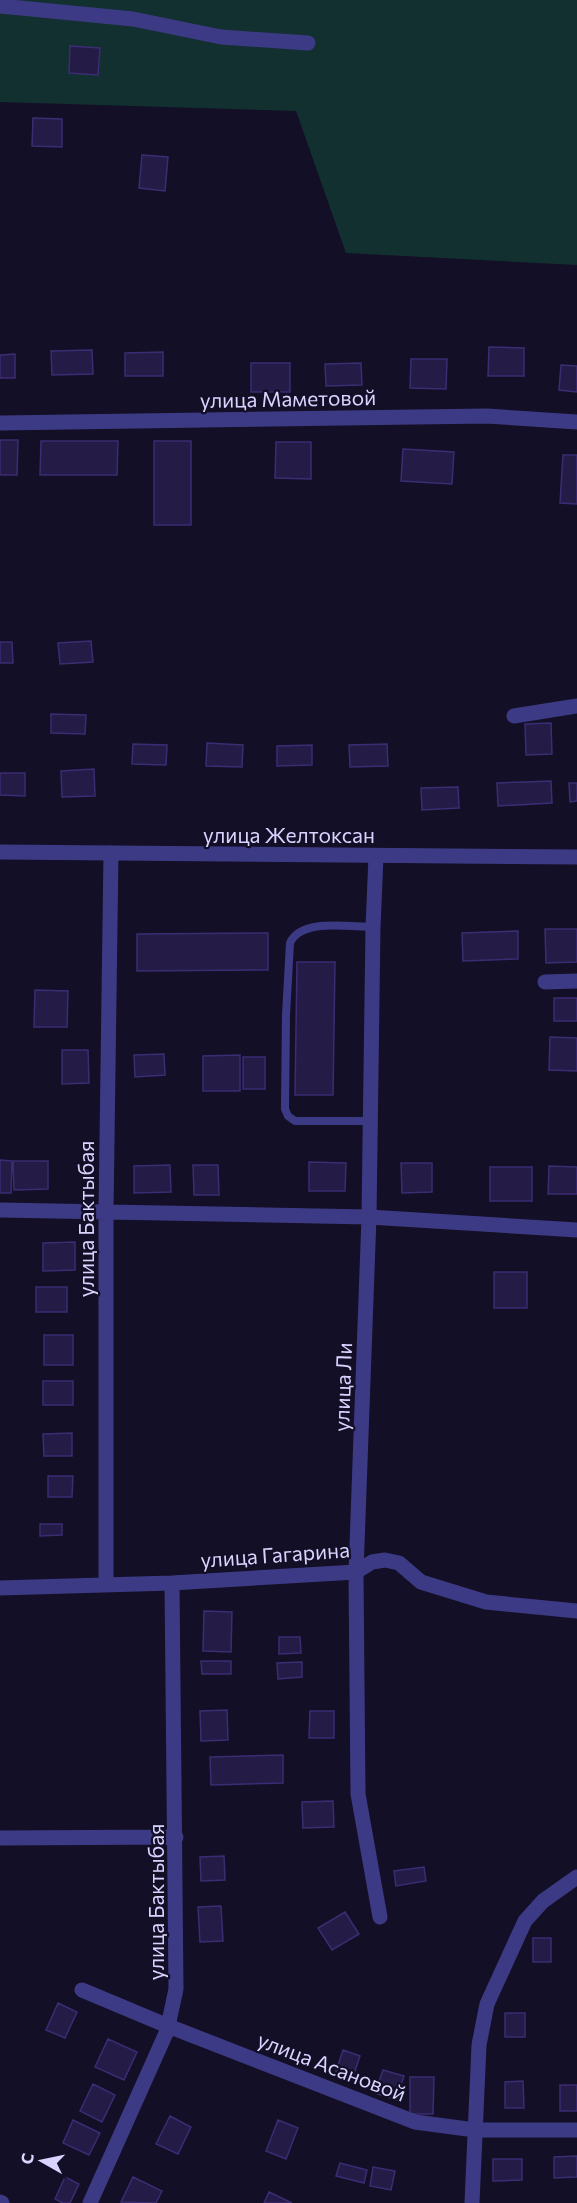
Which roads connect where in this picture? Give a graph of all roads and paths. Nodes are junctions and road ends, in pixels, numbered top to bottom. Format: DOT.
graph roads {
  1 [pos="0,6"];
  2 [pos="308,43"];
  3 [pos="577,422"];
  4 [pos="0,423"];
  5 [pos="577,706"];
  6 [pos="514,716"];
  7 [pos="0,852"];
  8 [pos="111,853"];
  9 [pos="376,856"];
  10 [pos="577,857"];
  11 [pos="373,927"];
  12 [pos="577,981"];
  13 [pos="546,982"];
  14 [pos="370,1121"];
  15 [pos="0,1210"];
  16 [pos="106,1212"];
  17 [pos="369,1217"];
  18 [pos="577,1230"];
  19 [pos="356,1572"];
  20 [pos="172,1583"];
  21 [pos="106,1586"];
  22 [pos="0,1588"];
  23 [pos="577,1611"];
  24 [pos="176,1837"];
  25 [pos="0,1838"];
  26 [pos="577,1877"];
  27 [pos="380,1917"];
  28 [pos="82,1990"];
  29 [pos="168,2026"];
  30 [pos="475,2130"];
  31 [pos="577,2130"];
  32 [pos="90,2203"];
  33 [pos="472,2203"];
  1 -- 2 [label="street"];
  3 -- 4 [label="street, улица Маметовой"];
  5 -- 6 [label="street"];
  7 -- 8 [label="street, улица Желтоксан"];
  8 -- 9 [label="street, улица Желтоксан"];
  8 -- 16 [label="street, улица Бактыбая"];
  9 -- 10 [label="street, улица Желтоксан"];
  9 -- 11 [label="street, улица Ли"];
  11 -- 14 [label="street, улица Ли"];
  11 -- 14 [label="lane"];
  12 -- 13 [label="street"];
  14 -- 17 [label="street, улица Ли"];
  15 -- 16 [label="street"];
  16 -- 17 [label="street"];
  16 -- 21 [label="street, улица Бактыбая"];
  17 -- 18 [label="street"];
  17 -- 19 [label="street, улица Ли"];
  19 -- 20 [label="street, улица Гагарина"];
  19 -- 23 [label="street, улица Гагарина"];
  19 -- 27 [label="street, улица Ли"];
  20 -- 21 [label="street, улица Гагарина"];
  20 -- 24 [label="street, улица Бактыбая"];
  21 -- 22 [label="street, улица Гагарина"];
  24 -- 25 [label="street"];
  24 -- 29 [label="street, улица Бактыбая"];
  26 -- 30 [label="street"];
  28 -- 29 [label="street, улица Асановой"];
  29 -- 30 [label="street, улица Асановой"];
  29 -- 32 [label="street, улица Бактыбая"];
  30 -- 31 [label="street, улица Асановой"];
  30 -- 33 [label="street"];
}
